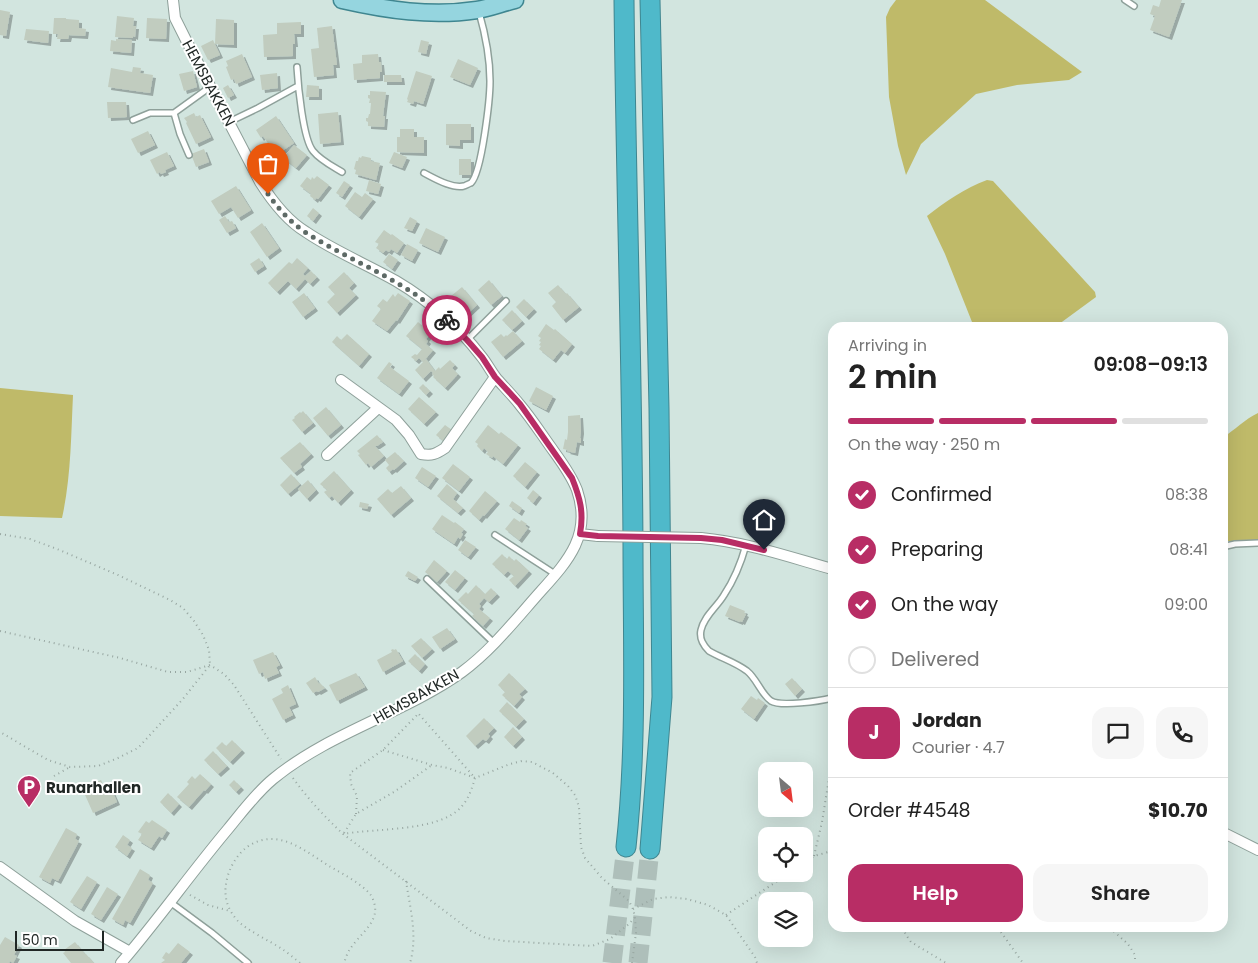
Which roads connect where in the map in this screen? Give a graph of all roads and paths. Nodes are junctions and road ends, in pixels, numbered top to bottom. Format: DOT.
graph roads {
  1 [pos="173,0"];
  2 [pos="342,0"];
  3 [pos="515,0"];
  4 [pos="624,0"];
  5 [pos="650,0"];
  6 [pos="1125,0"];
  7 [pos="362,2"];
  8 [pos="1134,6"];
  9 [pos="478,10"];
  10 [pos="297,67"];
  11 [pos="298,86"];
  12 [pos="210,87"];
  13 [pos="174,113"];
  14 [pos="133,120"];
  15 [pos="229,122"];
  16 [pos="189,155"];
  17 [pos="342,172"];
  18 [pos="424,173"];
  19 [pos="506,300"];
  20 [pos="467,340"];
  21 [pos="495,377"];
  22 [pos="341,380"];
  23 [pos="378,408"];
  24 [pos="327,455"];
  25 [pos="0,534"];
  26 [pos="580,534"];
  27 [pos="494,535"];
  28 [pos="1258,544"];
  29 [pos="746,545"];
  30 [pos="1228,546"];
  31 [pos="828,568"];
  32 [pos="555,575"];
  33 [pos="427,579"];
  34 [pos="0,631"];
  35 [pos="494,644"];
  36 [pos="210,665"];
  37 [pos="828,699"];
  38 [pos="410,702"];
  39 [pos="418,714"];
  40 [pos="0,732"];
  41 [pos="383,750"];
  42 [pos="285,764"];
  43 [pos="432,765"];
  44 [pos="70,767"];
  45 [pos="291,774"];
  46 [pos="54,776"];
  47 [pos="475,778"];
  48 [pos="828,785"];
  49 [pos="356,814"];
  50 [pos="343,834"];
  51 [pos="1228,835"];
  52 [pos="626,847"];
  53 [pos="650,850"];
  54 [pos="1258,850"];
  55 [pos="828,852"];
  56 [pos="814,856"];
  57 [pos="0,867"];
  58 [pos="406,881"];
  59 [pos="776,882"];
  60 [pos="180,889"];
  61 [pos="170,902"];
  62 [pos="633,909"];
  63 [pos="230,911"];
  64 [pos="726,915"];
  65 [pos="635,916"];
  66 [pos="905,932"];
  67 [pos="1001,932"];
  68 [pos="1114,932"];
  69 [pos="130,952"];
  70 [pos="121,963"];
  71 [pos="248,963"];
  72 [pos="300,963"];
  73 [pos="344,963"];
  74 [pos="410,963"];
  75 [pos="632,963"];
  76 [pos="758,963"];
  77 [pos="946,963"];
  78 [pos="1023,963"];
  79 [pos="1135,963"];
  1 -- 12 [label="street, HEMSBAKKEN"];
  2 -- 7 [label="main road"];
  3 -- 9 [label="main road"];
  4 -- 52 [label="highway"];
  5 -- 53 [label="highway"];
  6 -- 8 [label="lane"];
  7 -- 9 [label="main road"];
  9 -- 18 [label="lane"];
  10 -- 11 [label="lane"];
  11 -- 15 [label="lane"];
  11 -- 17 [label="lane"];
  12 -- 13 [label="lane"];
  12 -- 15 [label="street, HEMSBAKKEN"];
  13 -- 14 [label="lane"];
  13 -- 16 [label="lane"];
  15 -- 20 [label="street, HEMSBAKKEN"];
  19 -- 20 [label="lane"];
  20 -- 21 [label="street, HEMSBAKKEN"];
  21 -- 23 [label="street"];
  21 -- 26 [label="street, HEMSBAKKEN"];
  22 -- 23 [label="street"];
  23 -- 24 [label="street"];
  25 -- 36 [label="path"];
  26 -- 29 [label="street, bridge"];
  26 -- 32 [label="street, HEMSBAKKEN"];
  27 -- 32 [label="lane"];
  28 -- 30 [label="lane"];
  29 -- 31 [label="street"];
  29 -- 37 [label="lane"];
  32 -- 35 [label="street, HEMSBAKKEN"];
  33 -- 35 [label="lane"];
  34 -- 36 [label="path"];
  35 -- 38 [label="street, HEMSBAKKEN"];
  36 -- 42 [label="path"];
  36 -- 44 [label="path"];
  38 -- 39 [label="path"];
  38 -- 60 [label="street, HEMSBAKKEN"];
  39 -- 41 [label="path"];
  39 -- 47 [label="path"];
  40 -- 44 [label="path"];
  41 -- 43 [label="path"];
  41 -- 49 [label="path"];
  43 -- 47 [label="path"];
  43 -- 49 [label="path"];
  44 -- 46 [label="path"];
  45 -- 50 [label="path"];
  47 -- 50 [label="path"];
  47 -- 62 [label="path"];
  48 -- 56 [label="path"];
  49 -- 50 [label="path"];
  50 -- 58 [label="path"];
  51 -- 54 [label="street"];
  55 -- 56 [label="path"];
  57 -- 69 [label="street"];
  58 -- 65 [label="path"];
  58 -- 74 [label="path"];
  59 -- 64 [label="path"];
  60 -- 61 [label="street, HEMSBAKKEN"];
  60 -- 63 [label="path"];
  61 -- 69 [label="street, HEMSBAKKEN"];
  61 -- 71 [label="lane"];
  62 -- 64 [label="path"];
  62 -- 65 [label="path"];
  63 -- 72 [label="path"];
  63 -- 73 [label="path"];
  64 -- 76 [label="path"];
  65 -- 75 [label="path"];
  66 -- 77 [label="path"];
  67 -- 78 [label="path"];
  68 -- 79 [label="path"];
  69 -- 70 [label="street, HEMSBAKKEN"];
}
